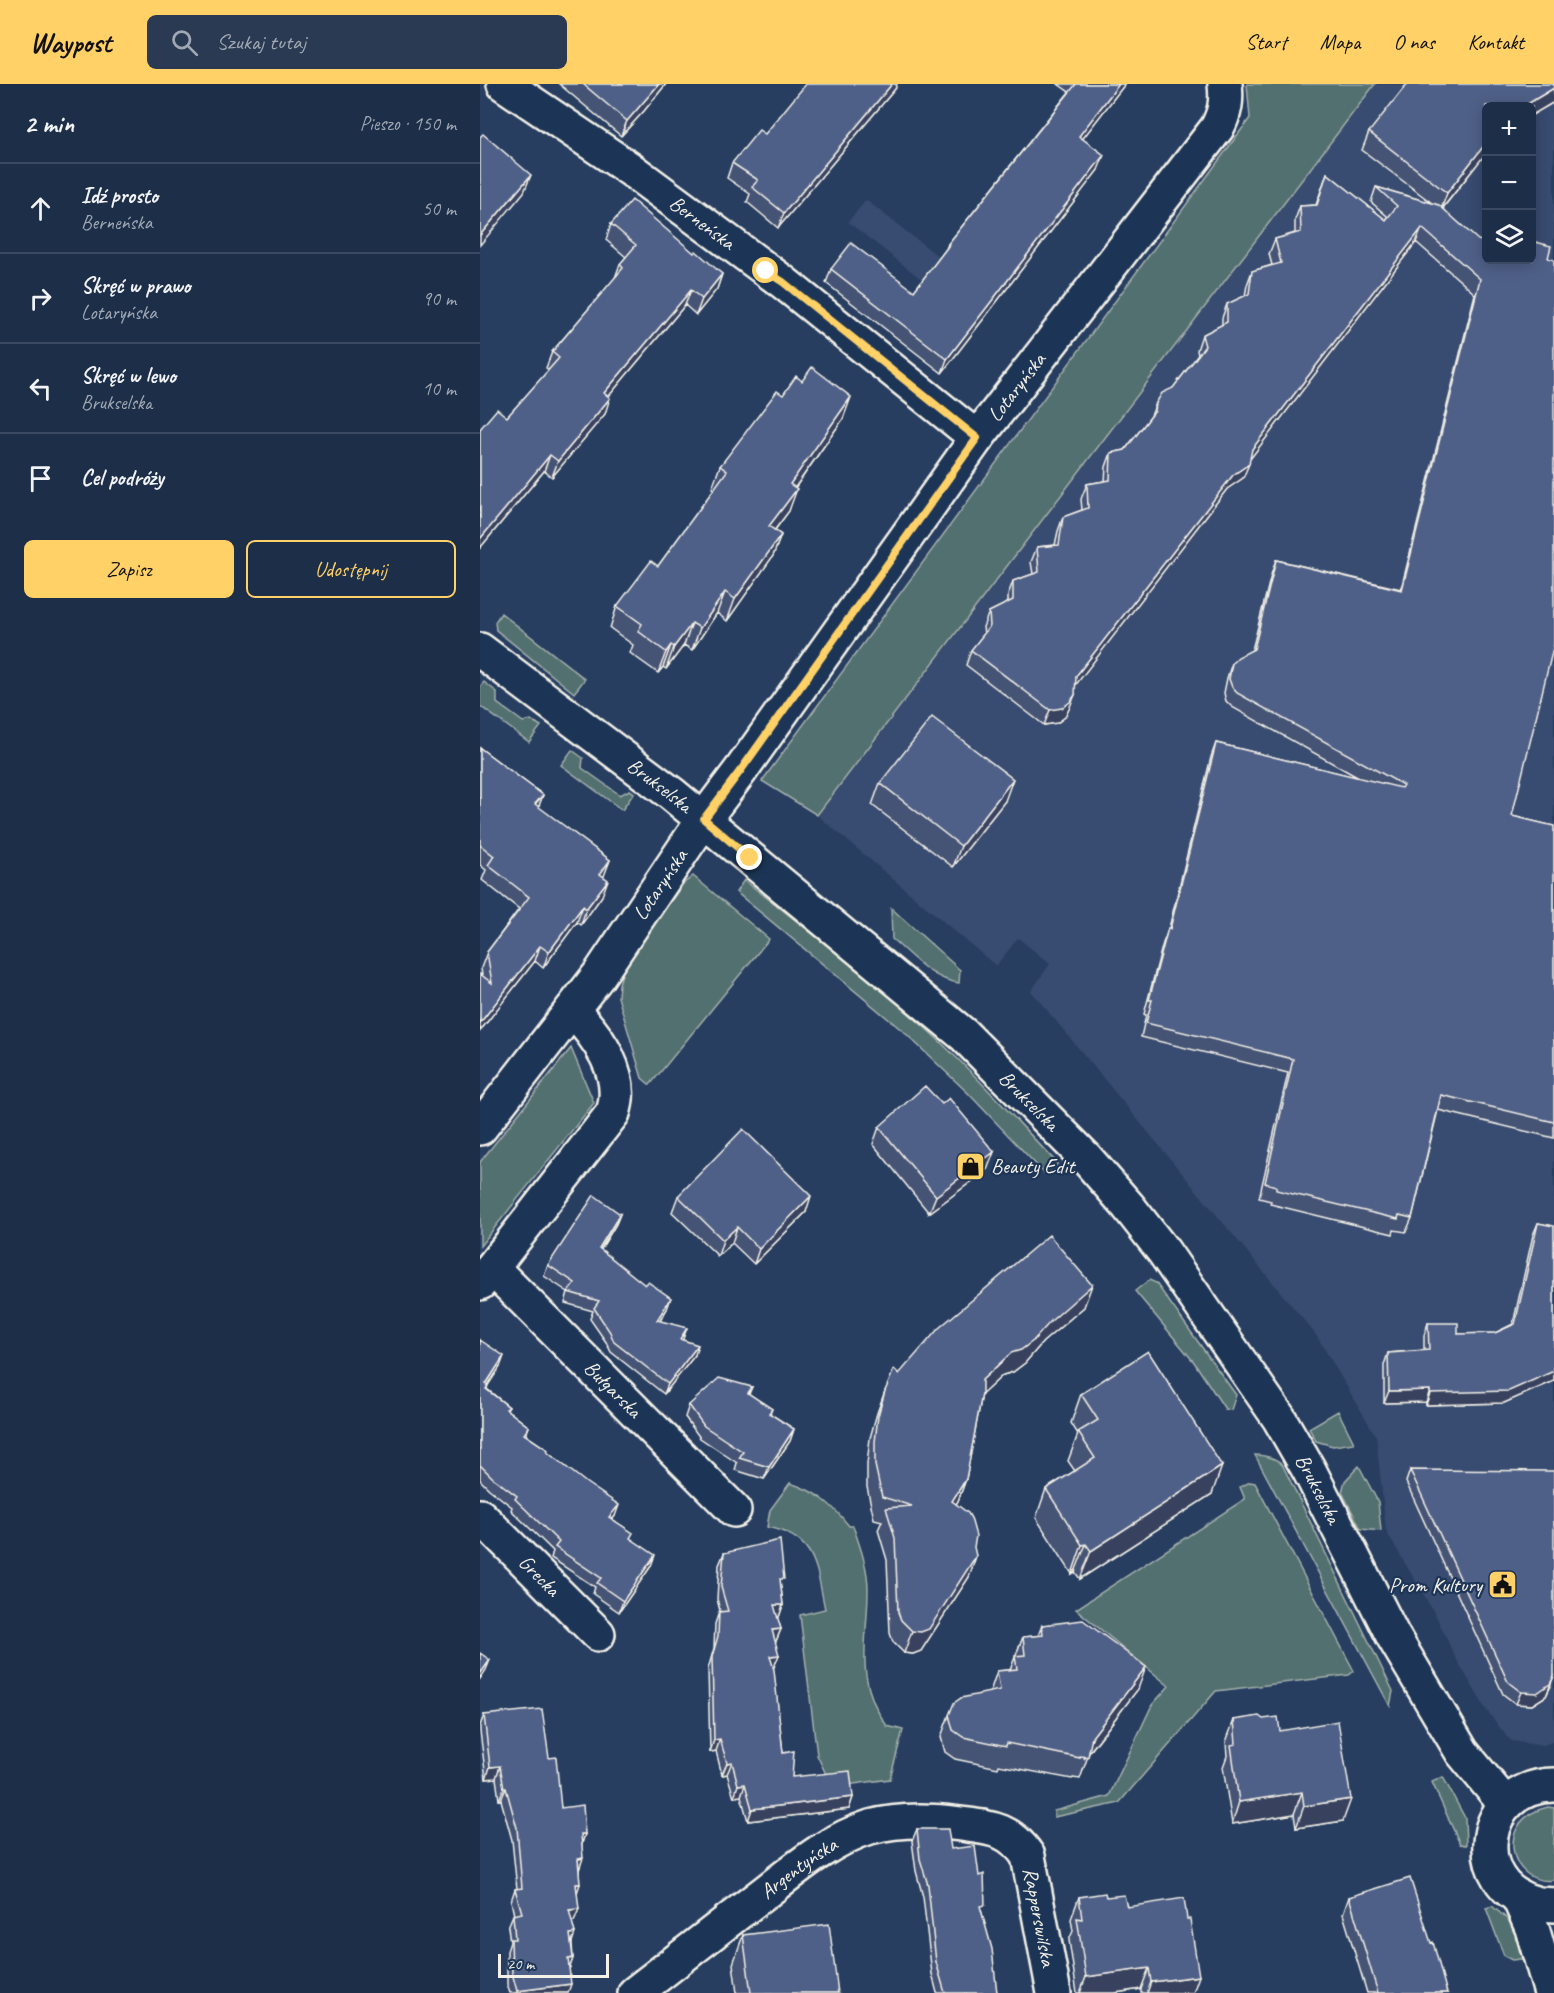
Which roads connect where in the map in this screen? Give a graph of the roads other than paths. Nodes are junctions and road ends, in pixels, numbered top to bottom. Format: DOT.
graph roads {
  1 [pos="504,84"];
  2 [pos="1225,84"];
  3 [pos="977,438"];
  4 [pos="480,650"];
  5 [pos="704,819"];
  6 [pos="572,1010"];
  7 [pos="480,1128"];
  8 [pos="486,1275"];
  9 [pos="734,1510"];
  10 [pos="480,1516"];
  11 [pos="598,1634"];
  12 [pos="1554,1785"];
  13 [pos="1505,1804"];
  14 [pos="990,1827"];
  15 [pos="1518,1896"];
  16 [pos="1554,1905"];
  17 [pos="635,1993"];
  18 [pos="1054,1993"];
  19 [pos="1551,1993"];
  1 -- 3 [label="street, Berneńska"];
  2 -- 3 [label="street, Lotaryńska"];
  3 -- 5 [label="street, Lotaryńska"];
  4 -- 5 [label="street, Brukselska"];
  5 -- 6 [label="street, Lotaryńska"];
  5 -- 13 [label="street, Brukselska"];
  6 -- 7 [label="street, Lotaryńska"];
  6 -- 8 [label="street"];
  8 -- 9 [label="street, Bułgarska"];
  10 -- 11 [label="street, Grecka"];
  12 -- 13 [label="street"];
  13 -- 15 [label="street"];
  14 -- 17 [label="street, Argentyńska"];
  14 -- 18 [label="street, Rapperswilska"];
  15 -- 16 [label="street"];
  15 -- 19 [label="street"];
}
